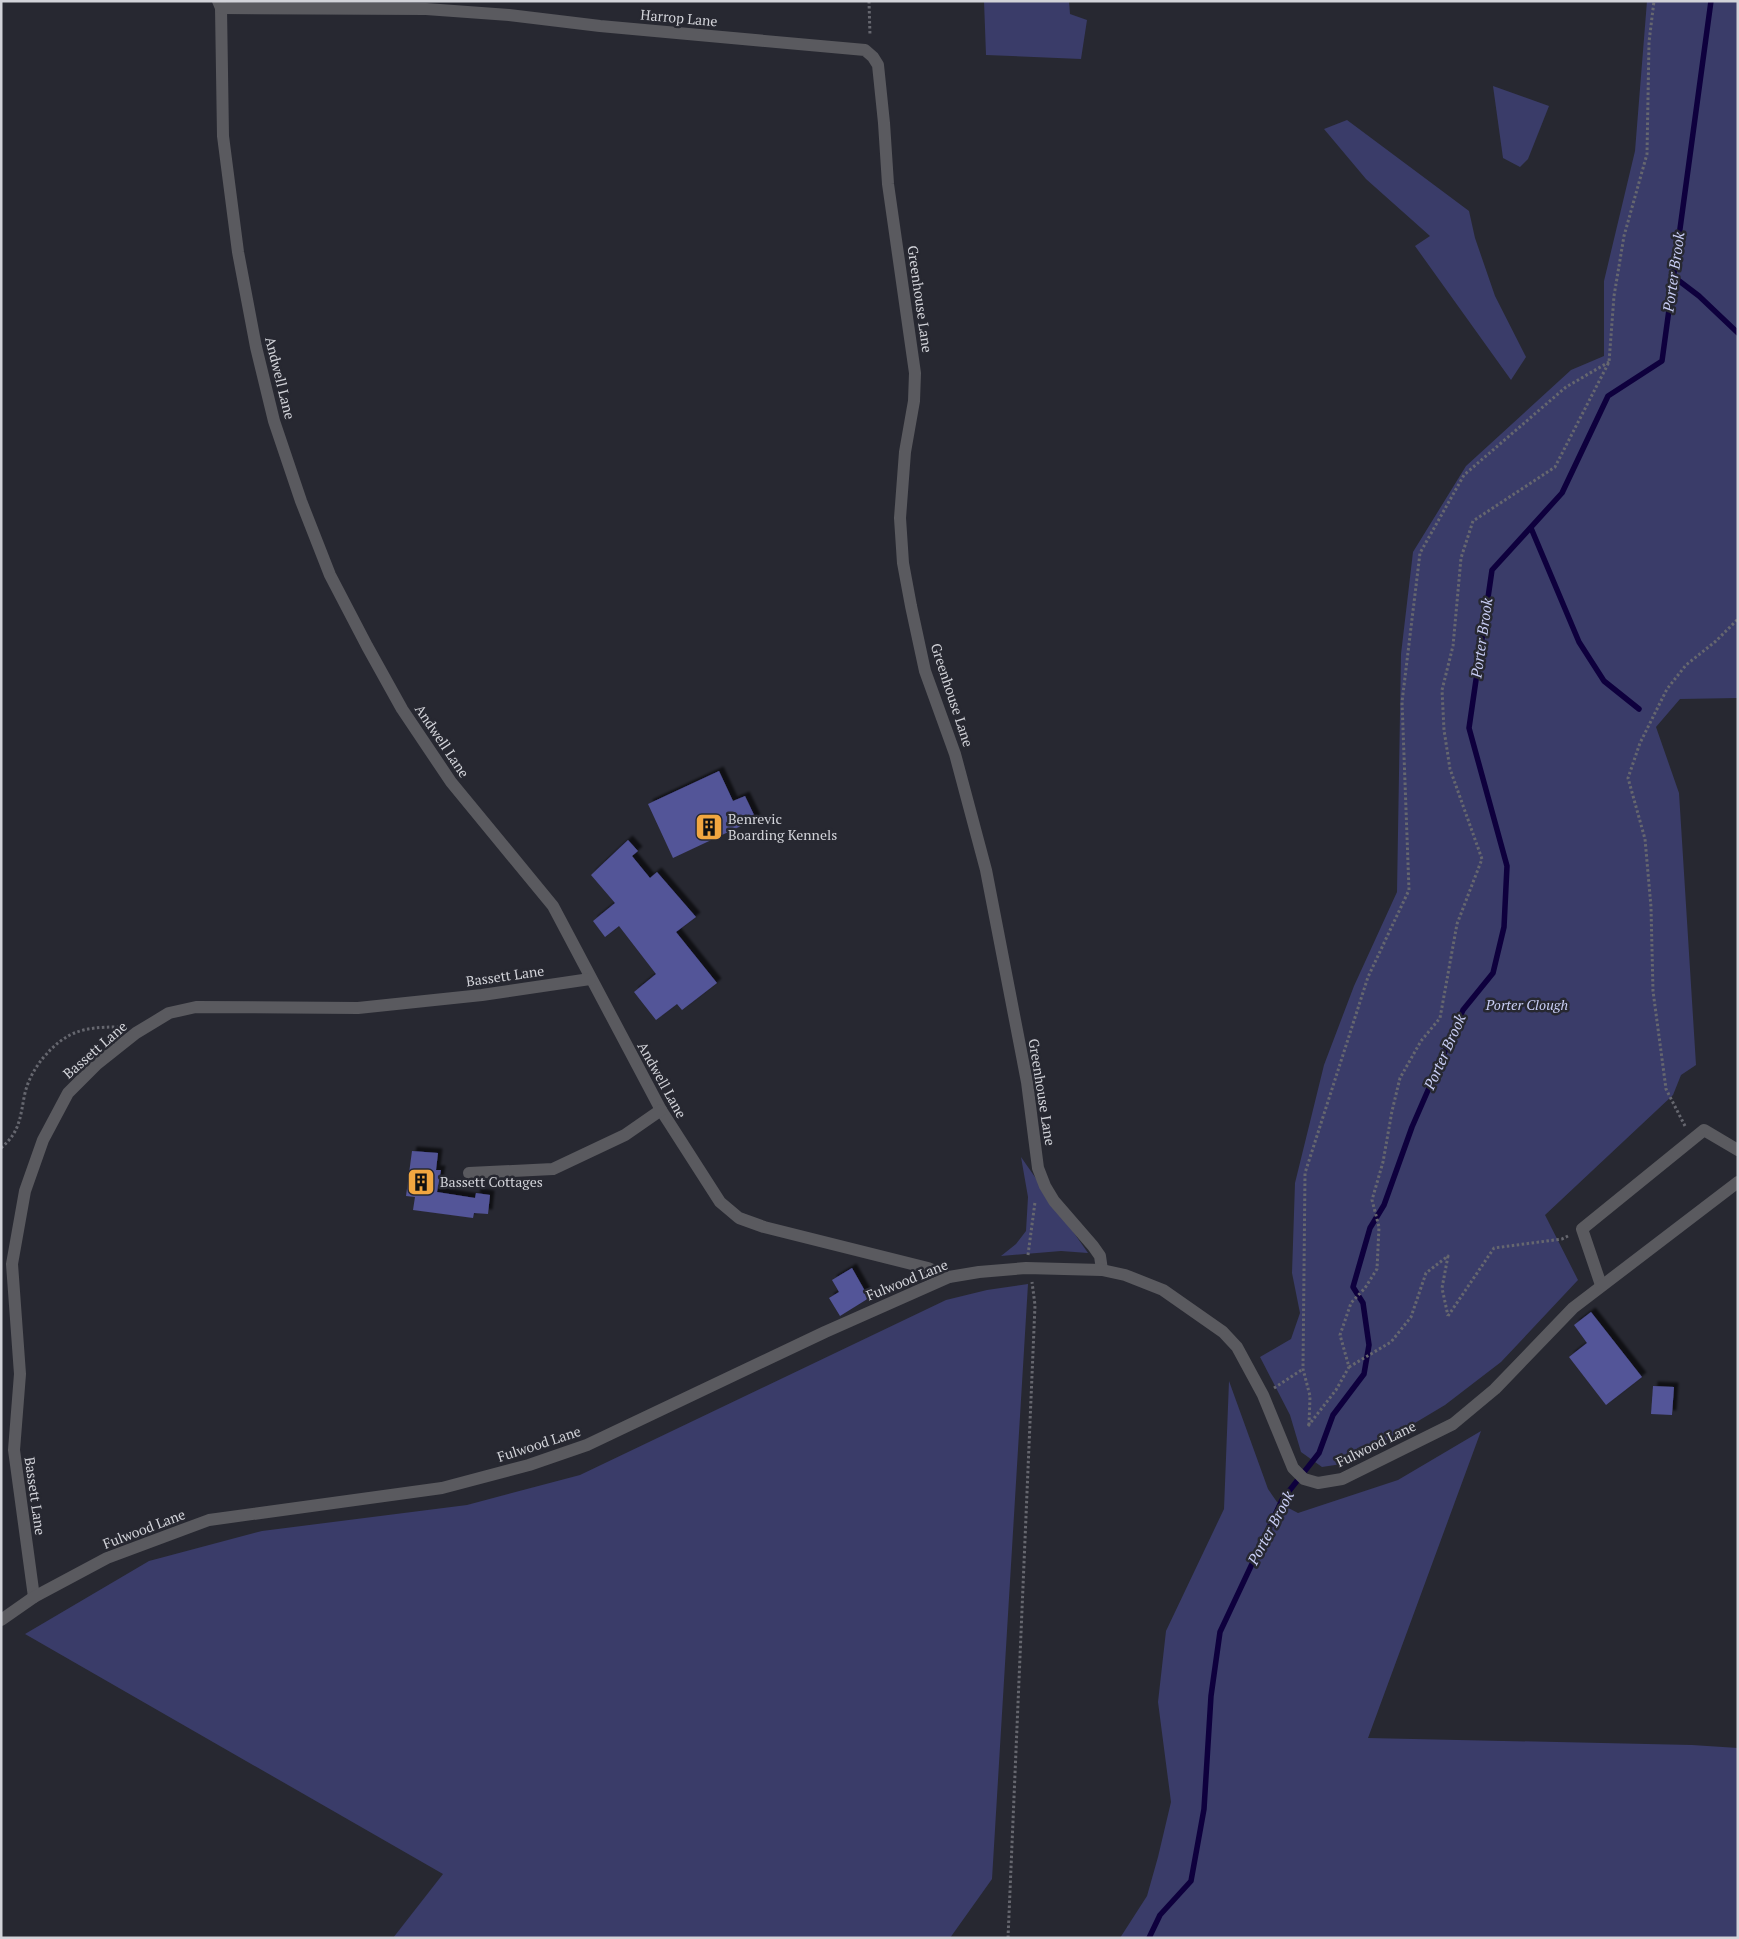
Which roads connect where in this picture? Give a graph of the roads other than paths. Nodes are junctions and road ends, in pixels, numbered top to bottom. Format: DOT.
graph roads {
  1 [pos="219,4"];
  2 [pos="426,5"];
  3 [pos="865,50"];
  4 [pos="590,979"];
  5 [pos="660,1110"];
  6 [pos="1738,1150"];
  7 [pos="469,1173"];
  8 [pos="1738,1182"];
  9 [pos="1102,1270"];
  10 [pos="948,1277"];
  11 [pos="1601,1285"];
  12 [pos="34,1597"];
  13 [pos="1,1620"];
  1 -- 2 [label="street, Harrop Lane"];
  1 -- 4 [label="street, Andwell Lane"];
  2 -- 3 [label="street, Harrop Lane"];
  3 -- 9 [label="street, Greenhouse Lane"];
  4 -- 5 [label="street, Andwell Lane"];
  4 -- 12 [label="street, Bassett Lane"];
  5 -- 7 [label="street"];
  5 -- 10 [label="street, Andwell Lane"];
  6 -- 11 [label="street"];
  8 -- 11 [label="street, Fulwood Lane"];
  9 -- 10 [label="street, Fulwood Lane"];
  9 -- 11 [label="street, Fulwood Lane"];
  10 -- 12 [label="street, Fulwood Lane"];
  12 -- 13 [label="street, Fulwood Lane"];
}
